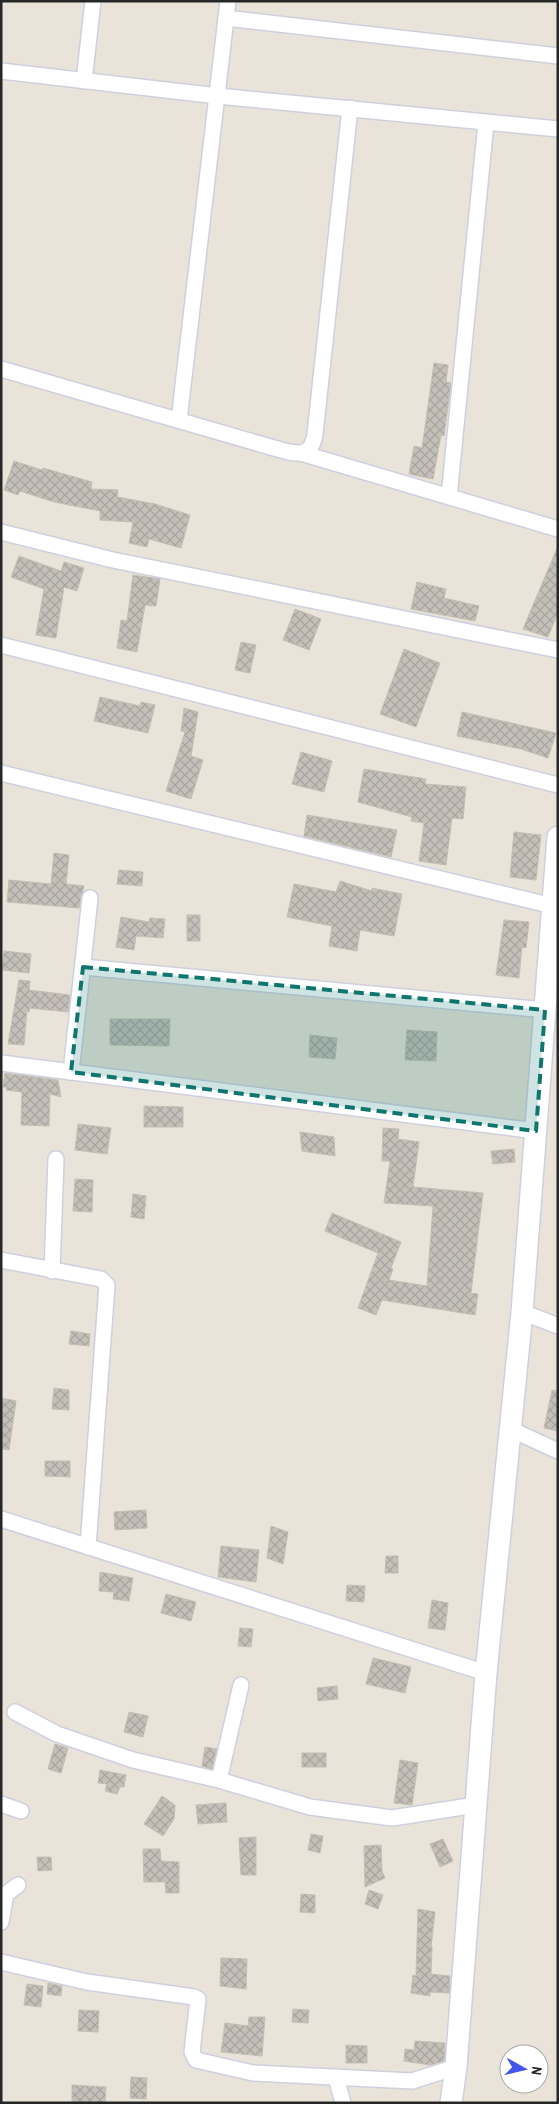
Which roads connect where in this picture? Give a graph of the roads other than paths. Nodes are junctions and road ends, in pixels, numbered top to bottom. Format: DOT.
graph roads {
  1 [pos="93,1"];
  2 [pos="228,1"];
  3 [pos="226,18"];
  4 [pos="558,56"];
  5 [pos="1,71"];
  6 [pos="84,81"];
  7 [pos="218,96"];
  8 [pos="350,108"];
  9 [pos="486,123"];
  10 [pos="558,129"];
  11 [pos="1,369"];
  12 [pos="180,420"];
  13 [pos="302,454"];
  14 [pos="449,497"];
  15 [pos="558,530"];
  16 [pos="1,532"];
  17 [pos="1,645"];
  18 [pos="558,650"];
  19 [pos="1,773"];
  20 [pos="558,785"];
  21 [pos="558,837"];
  22 [pos="90,898"];
  23 [pos="553,906"];
  24 [pos="82,967"];
  25 [pos="545,1010"];
  26 [pos="1,1063"];
  27 [pos="71,1072"];
  28 [pos="536,1131"];
  29 [pos="56,1159"];
  30 [pos="1,1260"];
  31 [pos="52,1271"];
  32 [pos="522,1312"];
  33 [pos="558,1326"];
  34 [pos="510,1429"];
  35 [pos="558,1451"];
  36 [pos="1,1519"];
  37 [pos="88,1547"];
  38 [pos="486,1673"];
  39 [pos="241,1685"];
  40 [pos="15,1712"];
  41 [pos="219,1780"];
  42 [pos="1,1804"];
  43 [pos="476,1805"];
  44 [pos="21,1811"];
  45 [pos="18,1885"];
  46 [pos="1,1922"];
  47 [pos="1,1962"];
  48 [pos="456,2067"];
  49 [pos="336,2077"];
  50 [pos="343,2103"];
  51 [pos="451,2103"];
  1 -- 6 [label="street"];
  2 -- 3 [label="street"];
  3 -- 4 [label="street"];
  3 -- 7 [label="street"];
  5 -- 6 [label="street"];
  6 -- 7 [label="street"];
  7 -- 8 [label="street"];
  7 -- 12 [label="street"];
  8 -- 9 [label="street"];
  8 -- 13 [label="street"];
  9 -- 10 [label="street"];
  9 -- 14 [label="street"];
  11 -- 12 [label="street"];
  12 -- 13 [label="street"];
  13 -- 14 [label="street"];
  14 -- 15 [label="street"];
  16 -- 18 [label="street"];
  17 -- 20 [label="street"];
  19 -- 23 [label="street"];
  21 -- 23 [label="street"];
  22 -- 24 [label="street"];
  23 -- 25 [label="street"];
  24 -- 25 [label="street"];
  24 -- 27 [label="street"];
  25 -- 28 [label="street"];
  26 -- 27 [label="street"];
  27 -- 28 [label="street"];
  28 -- 32 [label="street"];
  29 -- 31 [label="street"];
  30 -- 31 [label="street"];
  31 -- 37 [label="street"];
  32 -- 33 [label="street"];
  32 -- 34 [label="street"];
  34 -- 35 [label="street"];
  34 -- 38 [label="street"];
  36 -- 37 [label="street"];
  37 -- 38 [label="street"];
  38 -- 43 [label="street"];
  39 -- 41 [label="street"];
  40 -- 41 [label="street"];
  41 -- 43 [label="street"];
  42 -- 44 [label="street"];
  43 -- 48 [label="street"];
  45 -- 46 [label="street"];
  47 -- 49 [label="street"];
  48 -- 49 [label="street"];
  48 -- 51 [label="street"];
  49 -- 50 [label="street"];
}
